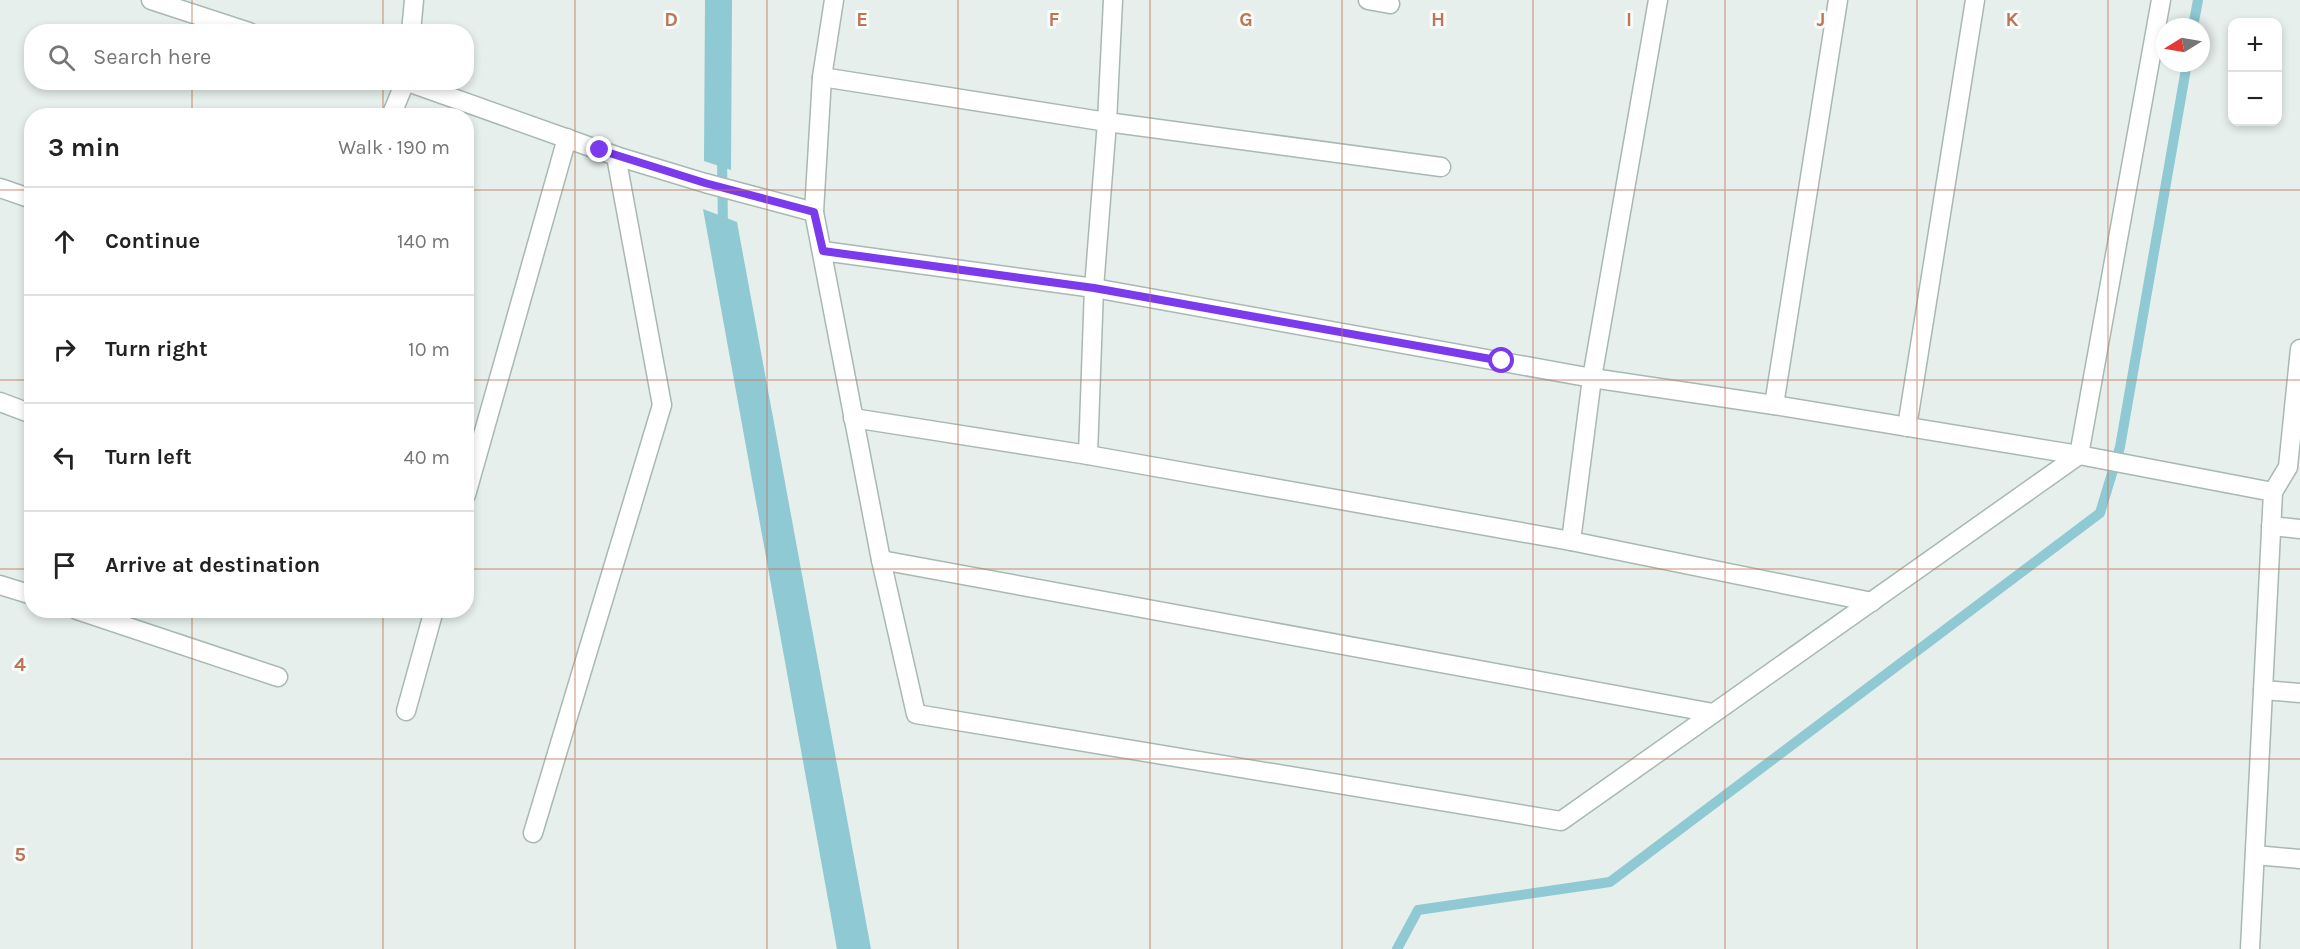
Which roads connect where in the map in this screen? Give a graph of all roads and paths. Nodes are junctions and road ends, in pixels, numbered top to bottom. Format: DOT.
graph roads {
  1 [pos="151,0"];
  2 [pos="414,0"];
  3 [pos="834,0"];
  4 [pos="1113,0"];
  5 [pos="1368,0"];
  6 [pos="1659,0"];
  7 [pos="1838,0"];
  8 [pos="1975,0"];
  9 [pos="2161,0"];
  10 [pos="1390,4"];
  11 [pos="224,24"];
  12 [pos="412,24"];
  13 [pos="822,77"];
  14 [pos="403,90"];
  15 [pos="430,90"];
  16 [pos="395,108"];
  17 [pos="1107,122"];
  18 [pos="567,138"];
  19 [pos="616,156"];
  20 [pos="1441,167"];
  21 [pos="0,188"];
  22 [pos="24,196"];
  23 [pos="814,212"];
  24 [pos="823,251"];
  25 [pos="1094,288"];
  26 [pos="2299,360"];
  27 [pos="1592,378"];
  28 [pos="0,402"];
  29 [pos="1774,405"];
  30 [pos="24,411"];
  31 [pos="853,418"];
  32 [pos="1907,427"];
  33 [pos="1088,455"];
  34 [pos="2079,455"];
  35 [pos="474,467"];
  36 [pos="2272,492"];
  37 [pos="2271,526"];
  38 [pos="2300,529"];
  39 [pos="1571,541"];
  40 [pos="881,560"];
  41 [pos="0,585"];
  42 [pos="24,592"];
  43 [pos="1872,602"];
  44 [pos="101,618"];
  45 [pos="432,618"];
  46 [pos="278,677"];
  47 [pos="2263,690"];
  48 [pos="2300,693"];
  49 [pos="406,711"];
  50 [pos="1713,713"];
  51 [pos="533,833"];
  52 [pos="2254,855"];
  53 [pos="2300,859"];
  54 [pos="2250,949"];
  1 -- 11 [label="street"];
  2 -- 12 [label="street"];
  3 -- 13 [label="street"];
  4 -- 17 [label="street"];
  5 -- 10 [label="street"];
  6 -- 27 [label="street"];
  7 -- 29 [label="street"];
  8 -- 32 [label="street"];
  9 -- 34 [label="street"];
  13 -- 17 [label="street"];
  13 -- 23 [label="street"];
  14 -- 16 [label="street"];
  15 -- 18 [label="street"];
  17 -- 20 [label="street"];
  17 -- 25 [label="street"];
  18 -- 19 [label="street"];
  18 -- 35 [label="street"];
  19 -- 23 [label="street"];
  19 -- 51 [label="street"];
  21 -- 22 [label="street"];
  23 -- 24 [label="street"];
  24 -- 25 [label="street"];
  24 -- 31 [label="street"];
  25 -- 27 [label="street"];
  25 -- 33 [label="street"];
  26 -- 36 [label="street"];
  27 -- 29 [label="street"];
  27 -- 39 [label="street"];
  28 -- 30 [label="street"];
  29 -- 32 [label="street"];
  31 -- 33 [label="street"];
  31 -- 40 [label="street"];
  32 -- 34 [label="street"];
  33 -- 39 [label="street"];
  34 -- 36 [label="street"];
  34 -- 43 [label="street"];
  36 -- 37 [label="street"];
  37 -- 38 [label="street"];
  37 -- 47 [label="street"];
  39 -- 43 [label="street"];
  40 -- 50 [label="street"];
  40 -- 50 [label="street"];
  41 -- 42 [label="street"];
  43 -- 50 [label="street"];
  44 -- 46 [label="street"];
  45 -- 49 [label="street"];
  47 -- 48 [label="street"];
  47 -- 52 [label="street"];
  52 -- 53 [label="street"];
  52 -- 54 [label="street"];
}
